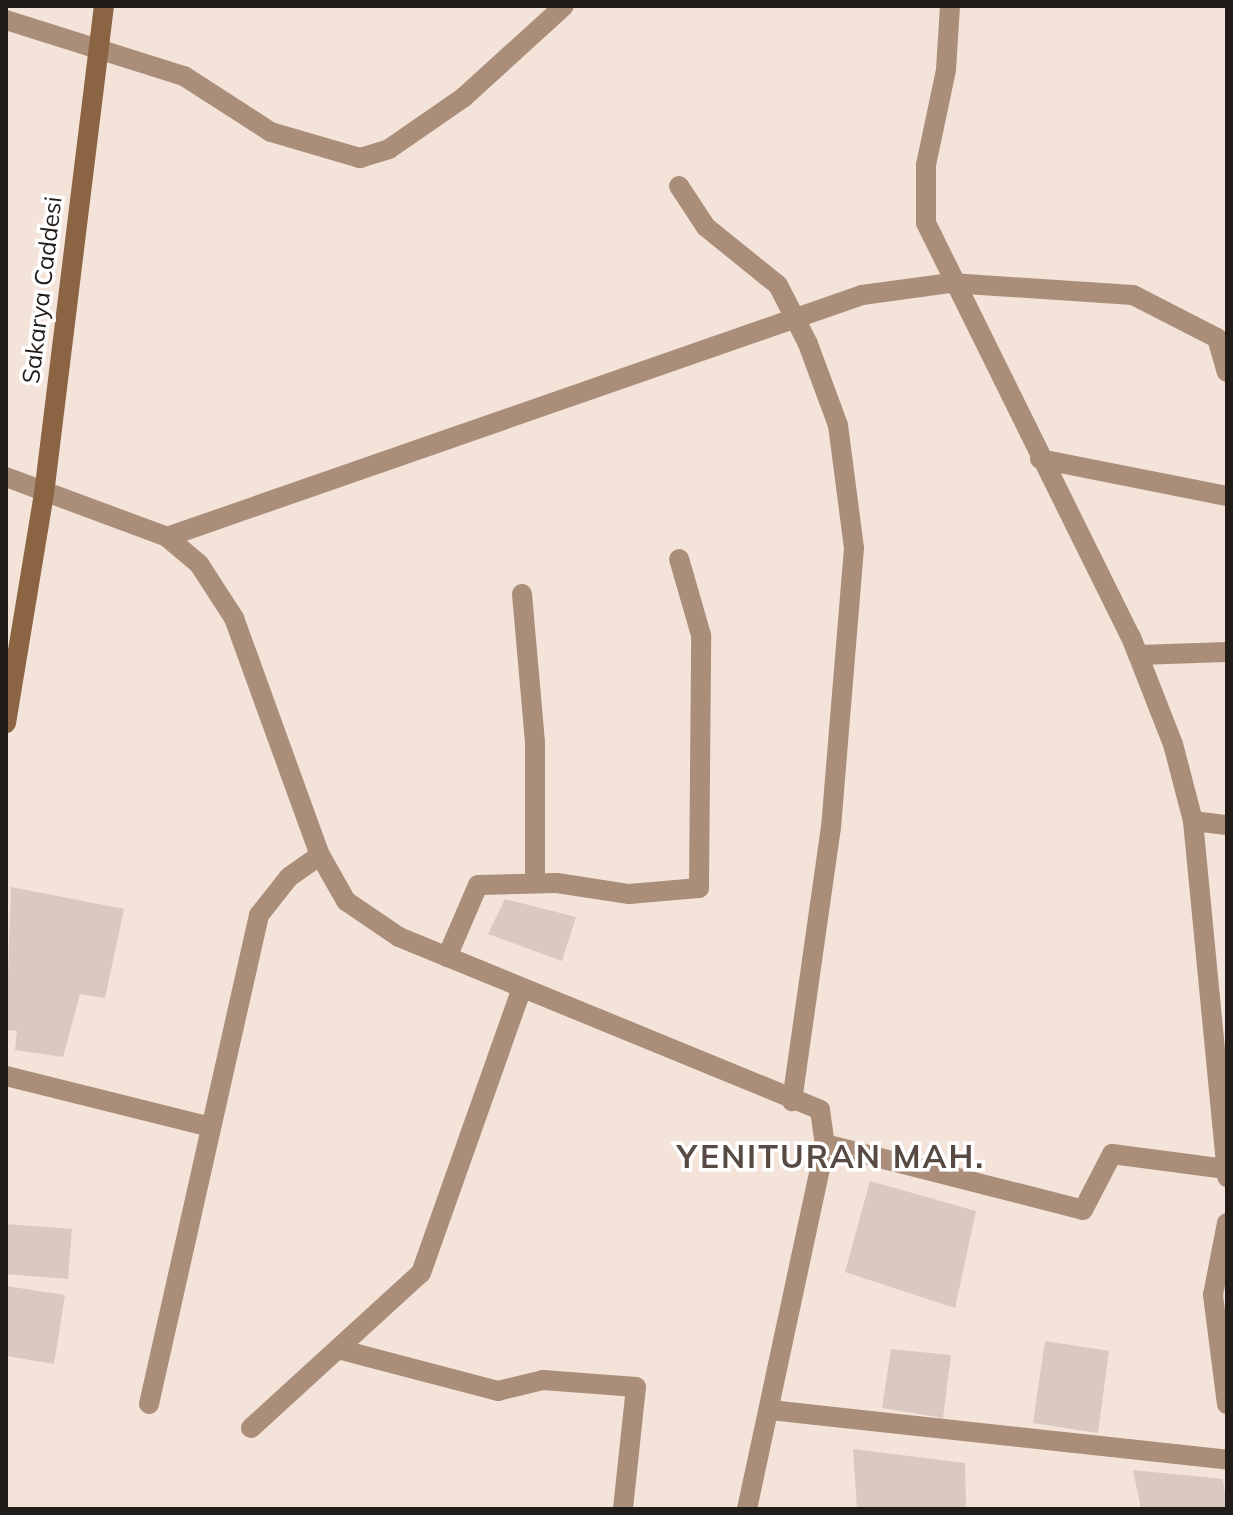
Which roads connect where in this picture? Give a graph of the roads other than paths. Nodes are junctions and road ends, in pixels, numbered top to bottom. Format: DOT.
graph roads {
  1 [pos="104,6"];
  2 [pos="564,6"];
  3 [pos="950,6"];
  4 [pos="6,20"];
  5 [pos="97,50"];
  6 [pos="679,186"];
  7 [pos="951,283"];
  8 [pos="794,316"];
  9 [pos="1222,335"];
  10 [pos="1227,372"];
  11 [pos="1040,459"];
  12 [pos="6,477"];
  13 [pos="44,494"];
  14 [pos="1227,496"];
  15 [pos="167,537"];
  16 [pos="679,559"];
  17 [pos="522,594"];
  18 [pos="1227,652"];
  19 [pos="1138,655"];
  20 [pos="6,723"];
  21 [pos="1193,821"];
  22 [pos="1227,825"];
  23 [pos="320,855"];
  24 [pos="535,883"];
  25 [pos="447,957"];
  26 [pos="522,988"];
  27 [pos="6,1076"];
  28 [pos="792,1101"];
  29 [pos="207,1126"];
  30 [pos="825,1144"];
  31 [pos="1226,1173"];
  32 [pos="1227,1223"];
  33 [pos="338,1349"];
  34 [pos="149,1404"];
  35 [pos="1227,1404"];
  36 [pos="770,1410"];
  37 [pos="251,1428"];
  38 [pos="1227,1460"];
  39 [pos="623,1509"];
  40 [pos="747,1509"];
  1 -- 5 [label="street, Sakarya Caddesi"];
  2 -- 5 [label="street"];
  3 -- 7 [label="street"];
  4 -- 5 [label="street"];
  5 -- 13 [label="street, Sakarya Caddesi"];
  6 -- 8 [label="street"];
  7 -- 8 [label="street"];
  7 -- 9 [label="street"];
  7 -- 11 [label="street"];
  8 -- 15 [label="street"];
  8 -- 28 [label="street"];
  9 -- 10 [label="street"];
  11 -- 14 [label="street"];
  11 -- 19 [label="street"];
  12 -- 13 [label="street"];
  13 -- 15 [label="street"];
  13 -- 20 [label="street, Sakarya Caddesi"];
  15 -- 23 [label="street"];
  16 -- 24 [label="street"];
  17 -- 24 [label="street"];
  18 -- 19 [label="street"];
  19 -- 21 [label="street"];
  21 -- 22 [label="street"];
  21 -- 31 [label="street"];
  23 -- 25 [label="street"];
  23 -- 29 [label="street"];
  24 -- 25 [label="street"];
  25 -- 26 [label="street"];
  26 -- 28 [label="street"];
  26 -- 33 [label="street"];
  27 -- 29 [label="street"];
  28 -- 30 [label="street"];
  29 -- 34 [label="street"];
  30 -- 31 [label="street"];
  30 -- 36 [label="street"];
  32 -- 35 [label="street"];
  33 -- 37 [label="street"];
  33 -- 39 [label="street"];
  36 -- 38 [label="street"];
  36 -- 40 [label="street"];
}
